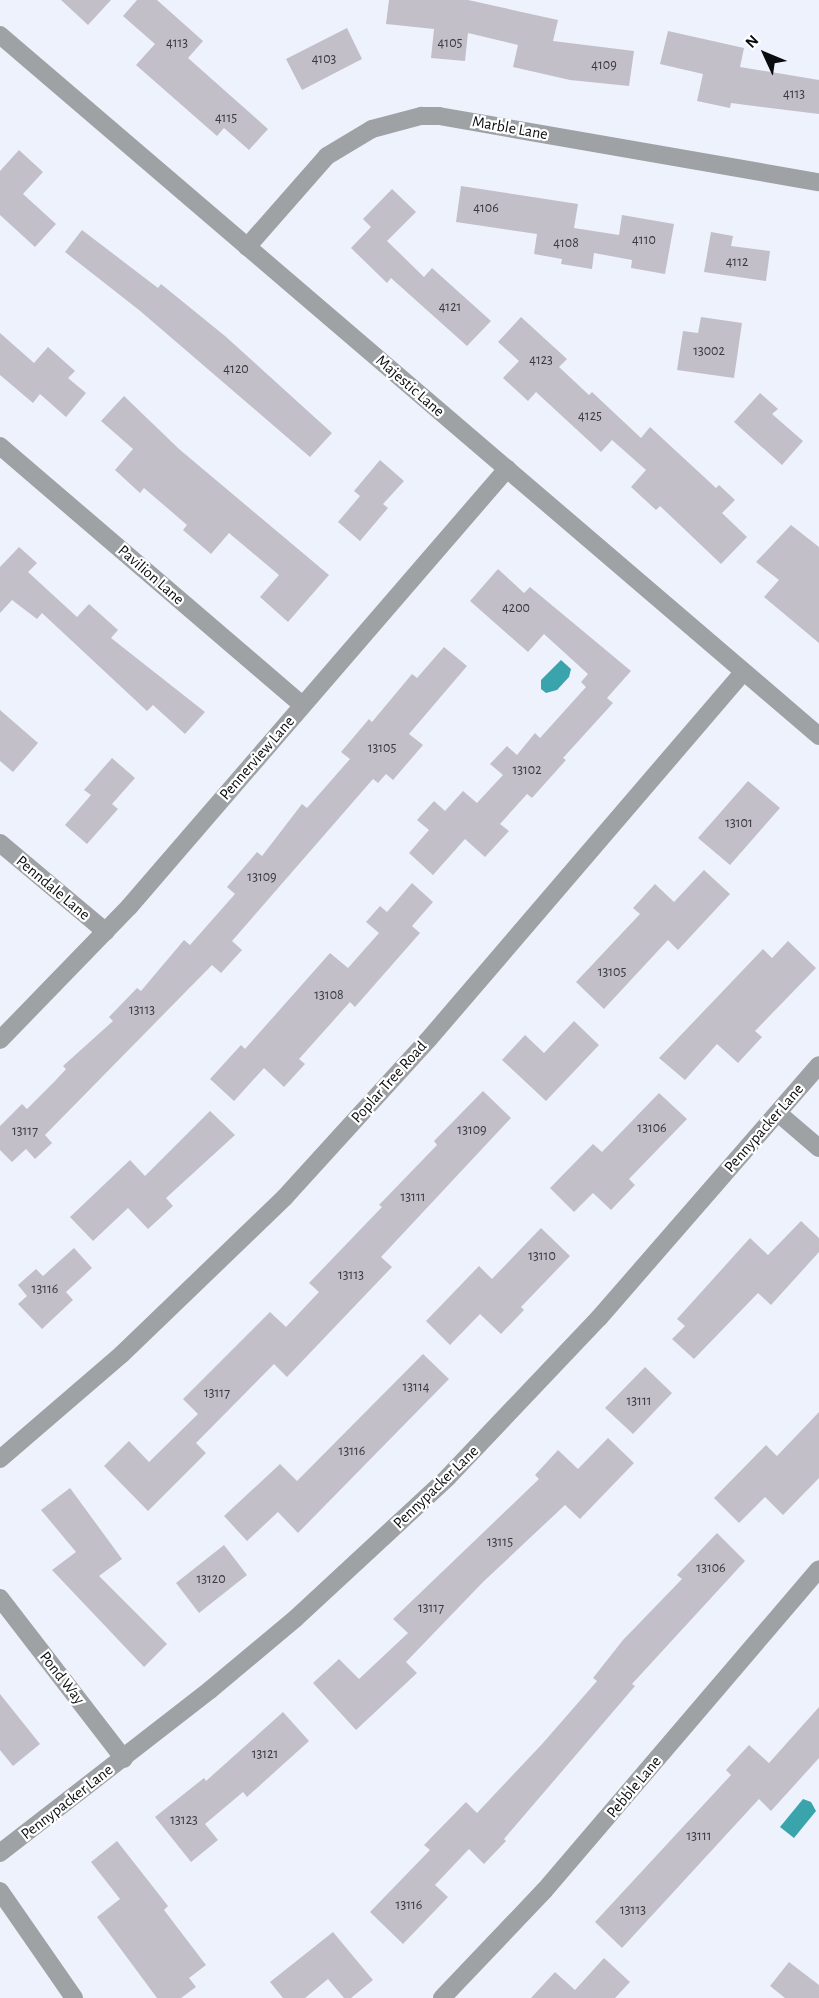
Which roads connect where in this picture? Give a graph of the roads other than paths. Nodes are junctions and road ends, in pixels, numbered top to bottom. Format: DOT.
graph roads {
  1 [pos="0,35"];
  2 [pos="819,182"];
  3 [pos="247,248"];
  4 [pos="0,446"];
  5 [pos="507,469"];
  6 [pos="743,672"];
  7 [pos="302,705"];
  8 [pos="819,736"];
  9 [pos="0,843"];
  10 [pos="106,932"];
  11 [pos="0,1040"];
  12 [pos="819,1065"];
  13 [pos="778,1113"];
  14 [pos="819,1148"];
  15 [pos="0,1459"];
  16 [pos="819,1569"];
  17 [pos="0,1598"];
  18 [pos="124,1759"];
  19 [pos="0,1853"];
  20 [pos="0,1891"];
  21 [pos="74,1998"];
  22 [pos="442,1998"];
  1 -- 3 [label="street, Majestic Lane"];
  2 -- 3 [label="street, Marble Lane"];
  3 -- 5 [label="street, Majestic Lane"];
  4 -- 7 [label="street, Pavilion Lane"];
  5 -- 6 [label="street, Majestic Lane"];
  5 -- 7 [label="street, Pennerview Lane"];
  6 -- 8 [label="street, Majestic Lane"];
  6 -- 15 [label="street, Poplar Tree Road"];
  7 -- 10 [label="street, Pennerview Lane"];
  9 -- 10 [label="street, Penndale Lane"];
  10 -- 11 [label="street, Pennerview Lane"];
  12 -- 13 [label="street, Pennypacker Lane"];
  13 -- 14 [label="street"];
  13 -- 18 [label="street, Pennypacker Lane"];
  16 -- 22 [label="street, Pebble Lane"];
  17 -- 18 [label="street, Pond Way"];
  18 -- 19 [label="street, Pennypacker Lane"];
  20 -- 21 [label="street"];
}
